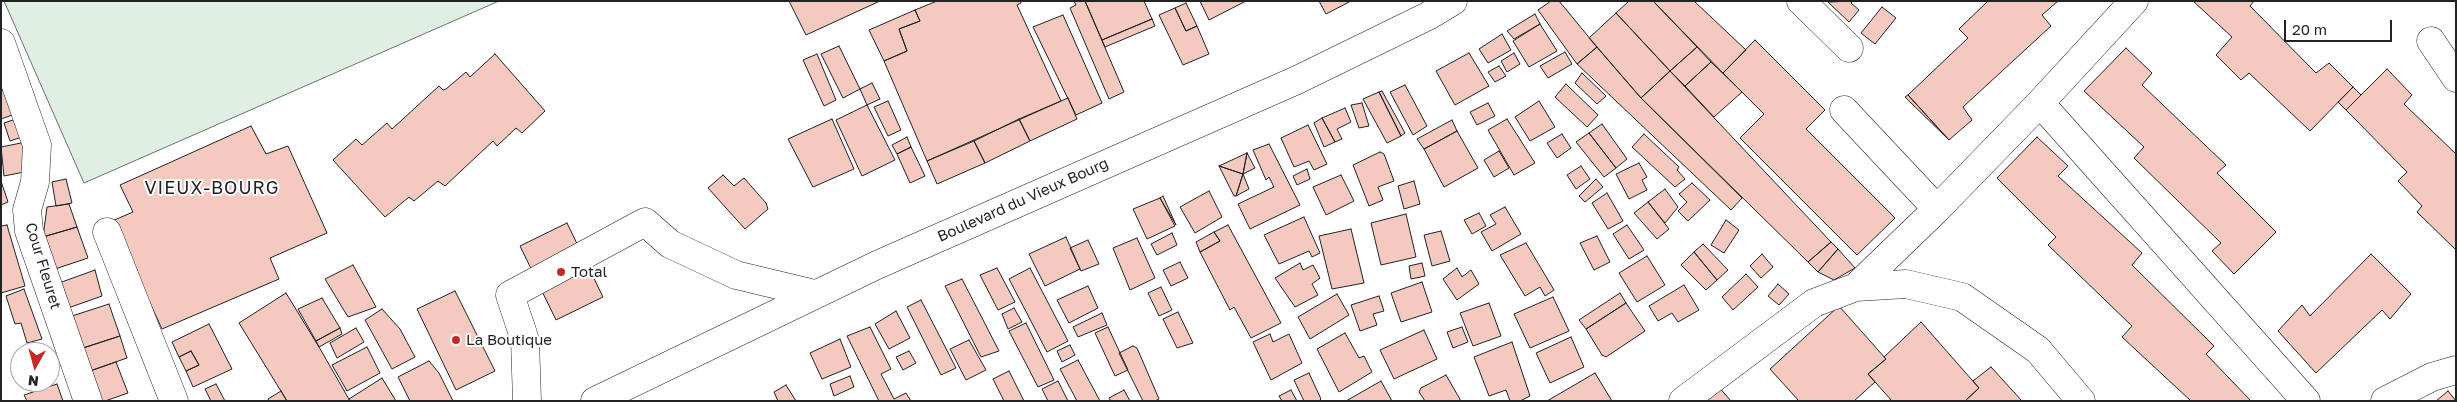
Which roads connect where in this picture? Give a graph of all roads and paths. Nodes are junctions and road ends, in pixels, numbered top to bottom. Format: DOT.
graph roads {
  1 [pos="1453,1"];
  2 [pos="1801,1"];
  3 [pos="2134,1"];
  4 [pos="2431,42"];
  5 [pos="1,43"];
  6 [pos="1849,48"];
  7 [pos="2456,78"];
  8 [pos="2040,103"];
  9 [pos="1844,110"];
  10 [pos="1937,209"];
  11 [pos="107,232"];
  12 [pos="1856,287"];
  13 [pos="815,294"];
  14 [pos="2456,370"];
  15 [pos="88,401"];
  16 [pos="174,401"];
  17 [pos="528,401"];
  18 [pos="595,401"];
  19 [pos="1683,401"];
  20 [pos="2081,401"];
  21 [pos="2306,401"];
  22 [pos="2385,401"];
  1 -- 13 [label="main road, Boulevard du Vieux Bourg"];
  2 -- 6 [label="main road"];
  3 -- 8 [label="main road"];
  4 -- 7 [label="main road"];
  5 -- 15 [label="main road, Cour Fleuret"];
  8 -- 10 [label="main road"];
  8 -- 21 [label="main road"];
  9 -- 10 [label="main road"];
  10 -- 12 [label="main road"];
  11 -- 16 [label="main road"];
  12 -- 19 [label="main road"];
  12 -- 20 [label="main road"];
  13 -- 17 [label="main road"];
  13 -- 18 [label="main road, Boulevard du Vieux Bourg"];
  14 -- 22 [label="main road"];
}
